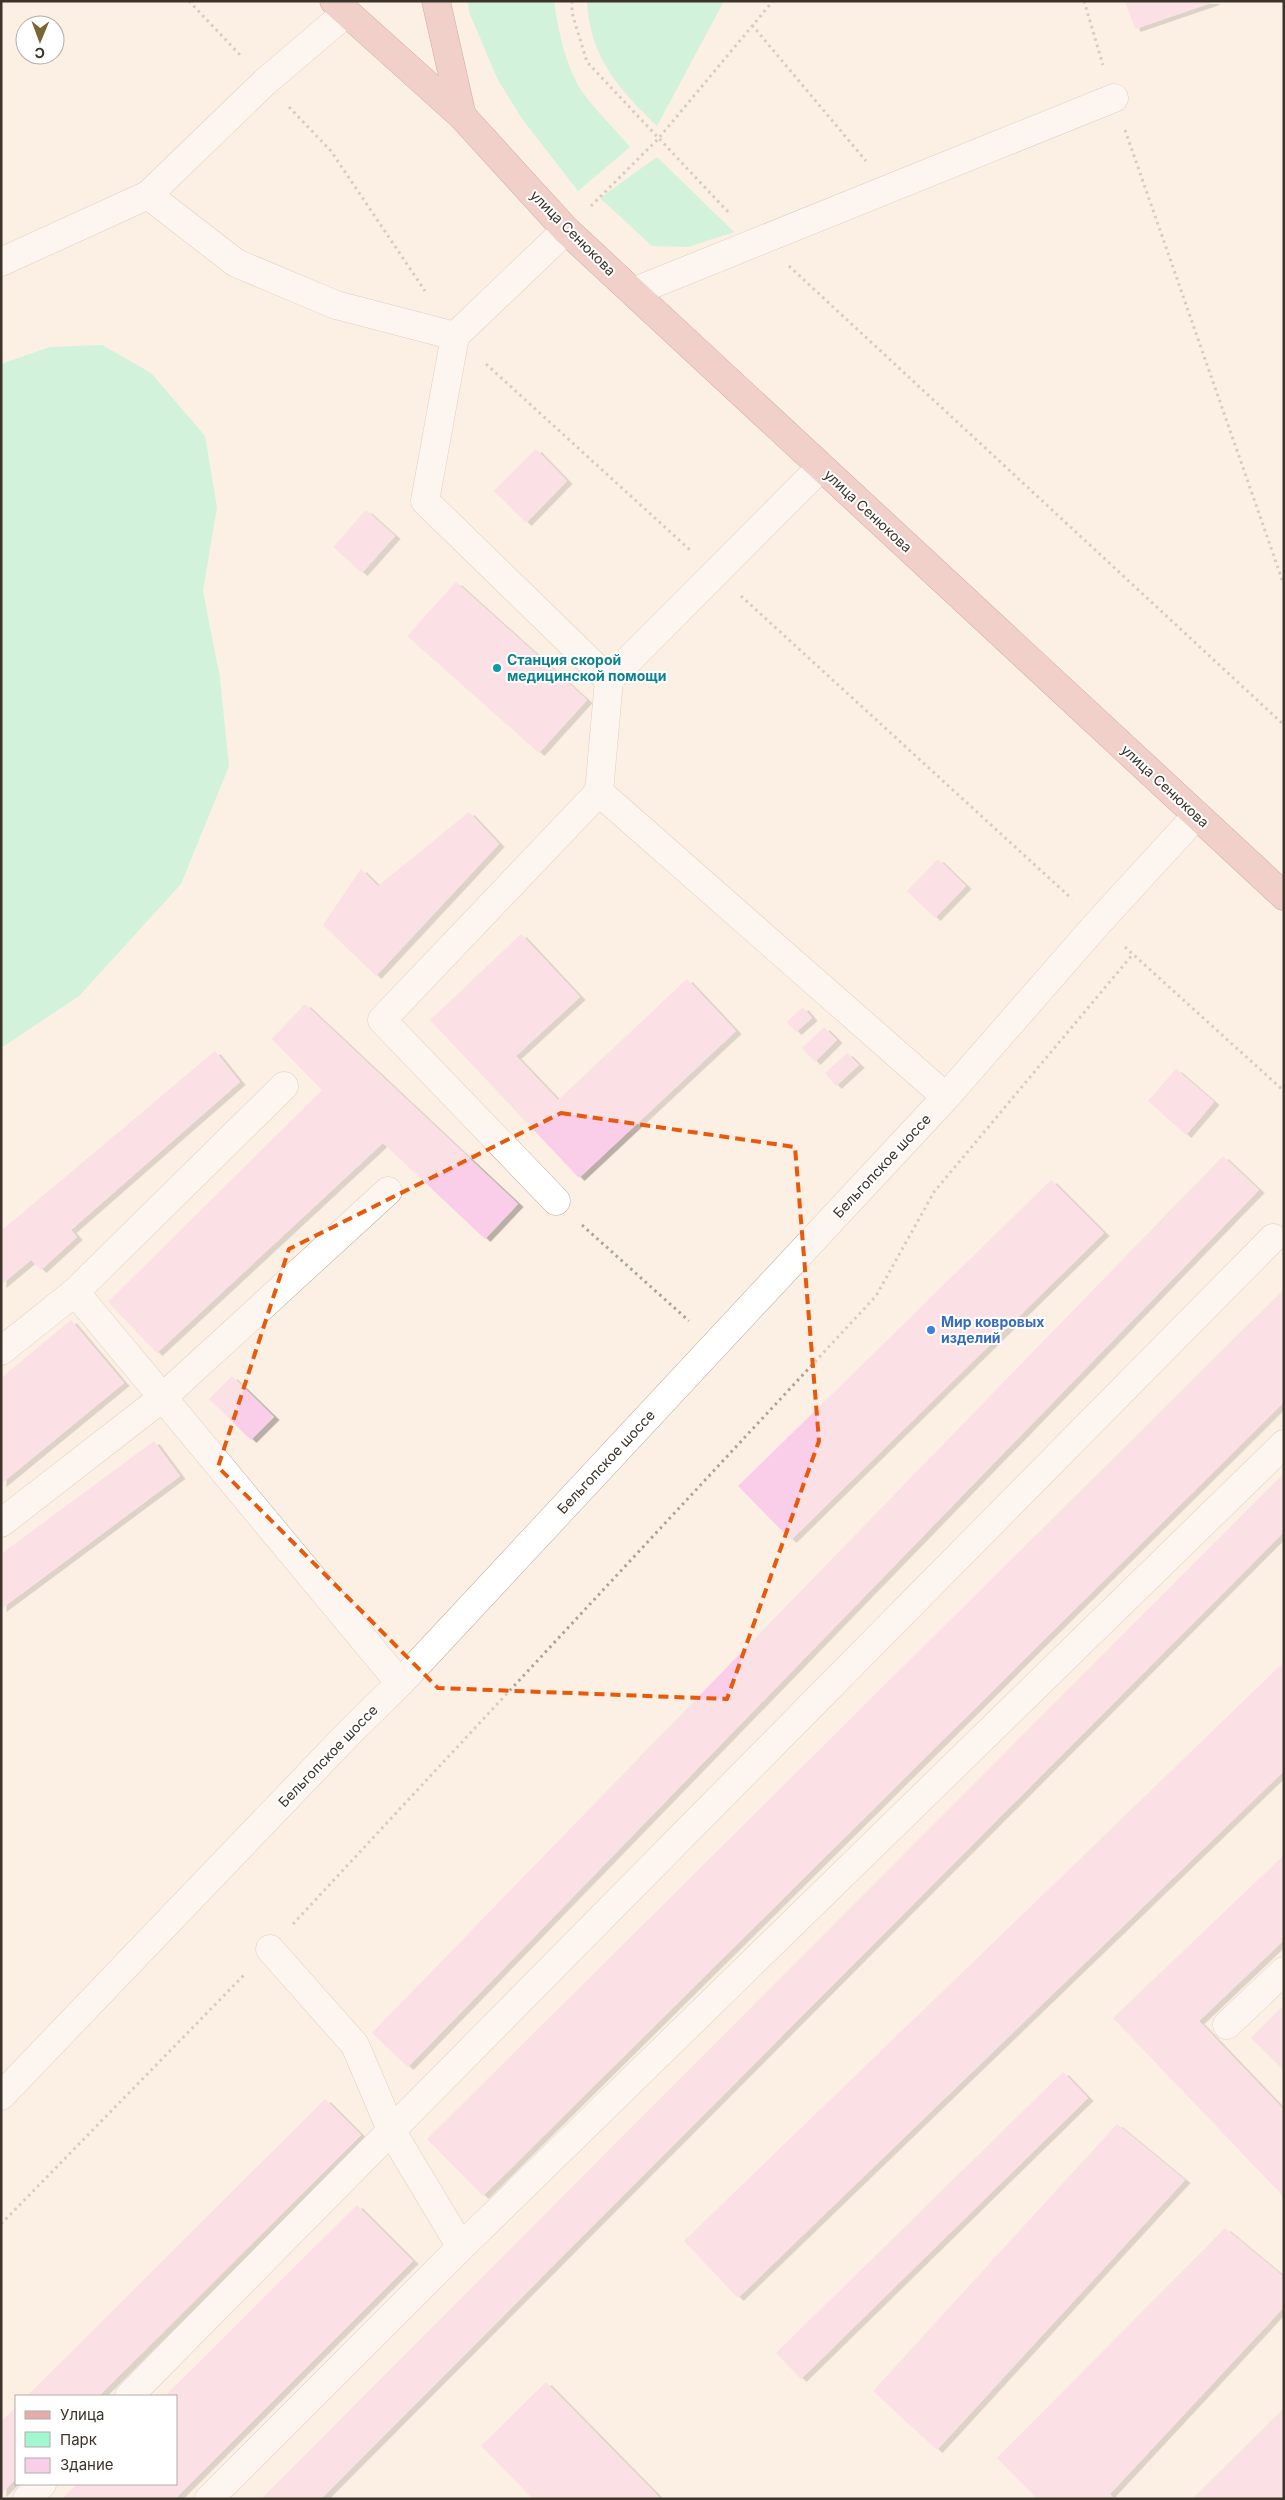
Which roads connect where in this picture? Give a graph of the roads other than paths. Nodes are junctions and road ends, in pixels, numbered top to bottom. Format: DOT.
graph roads {
  1 [pos="436,1"];
  2 [pos="340,7"];
  3 [pos="1114,98"];
  4 [pos="462,116"];
  5 [pos="148,195"];
  6 [pos="566,230"];
  7 [pos="1,262"];
  8 [pos="632,292"];
  9 [pos="455,336"];
  10 [pos="821,467"];
  11 [pos="610,680"];
  12 [pos="599,792"];
  13 [pos="1196,815"];
  14 [pos="1284,896"];
  15 [pos="284,1086"];
  16 [pos="946,1097"];
  17 [pos="388,1191"];
  18 [pos="556,1201"];
  19 [pos="1273,1238"];
  20 [pos="75,1292"];
  21 [pos="1,1351"];
  22 [pos="162,1398"];
  23 [pos="1284,1444"];
  24 [pos="1,1523"];
  25 [pos="400,1683"];
  26 [pos="270,1949"];
  27 [pos="1284,1971"];
  28 [pos="1227,2025"];
  29 [pos="1,2096"];
  30 [pos="392,2132"];
  31 [pos="461,2247"];
  32 [pos="130,2395"];
  33 [pos="41,2485"];
  34 [pos="27,2499"];
  35 [pos="209,2499"];
  1 -- 4 [label="main road, улица Сенюкова"];
  2 -- 4 [label="main road, улица Сенюкова"];
  2 -- 5 [label="street"];
  3 -- 8 [label="street"];
  4 -- 6 [label="main road, улица Сенюкова"];
  5 -- 7 [label="street"];
  5 -- 9 [label="street"];
  6 -- 8 [label="main road, улица Сенюкова"];
  6 -- 9 [label="street"];
  8 -- 10 [label="main road, улица Сенюкова"];
  9 -- 11 [label="street"];
  10 -- 11 [label="street"];
  10 -- 13 [label="main road, улица Сенюкова"];
  11 -- 12 [label="street"];
  12 -- 16 [label="street"];
  12 -- 18 [label="street"];
  13 -- 14 [label="main road, улица Сенюкова"];
  13 -- 16 [label="street, Бельгопское шоссе"];
  15 -- 20 [label="street"];
  16 -- 25 [label="street, Бельгопское шоссе"];
  17 -- 22 [label="street"];
  19 -- 30 [label="street"];
  20 -- 21 [label="street"];
  20 -- 22 [label="street"];
  22 -- 24 [label="street"];
  22 -- 25 [label="street"];
  23 -- 31 [label="street"];
  25 -- 29 [label="street, Бельгопское шоссе"];
  26 -- 30 [label="street"];
  27 -- 28 [label="street"];
  30 -- 31 [label="street"];
  30 -- 32 [label="street"];
  31 -- 35 [label="street"];
  33 -- 34 [label="street"];
}
